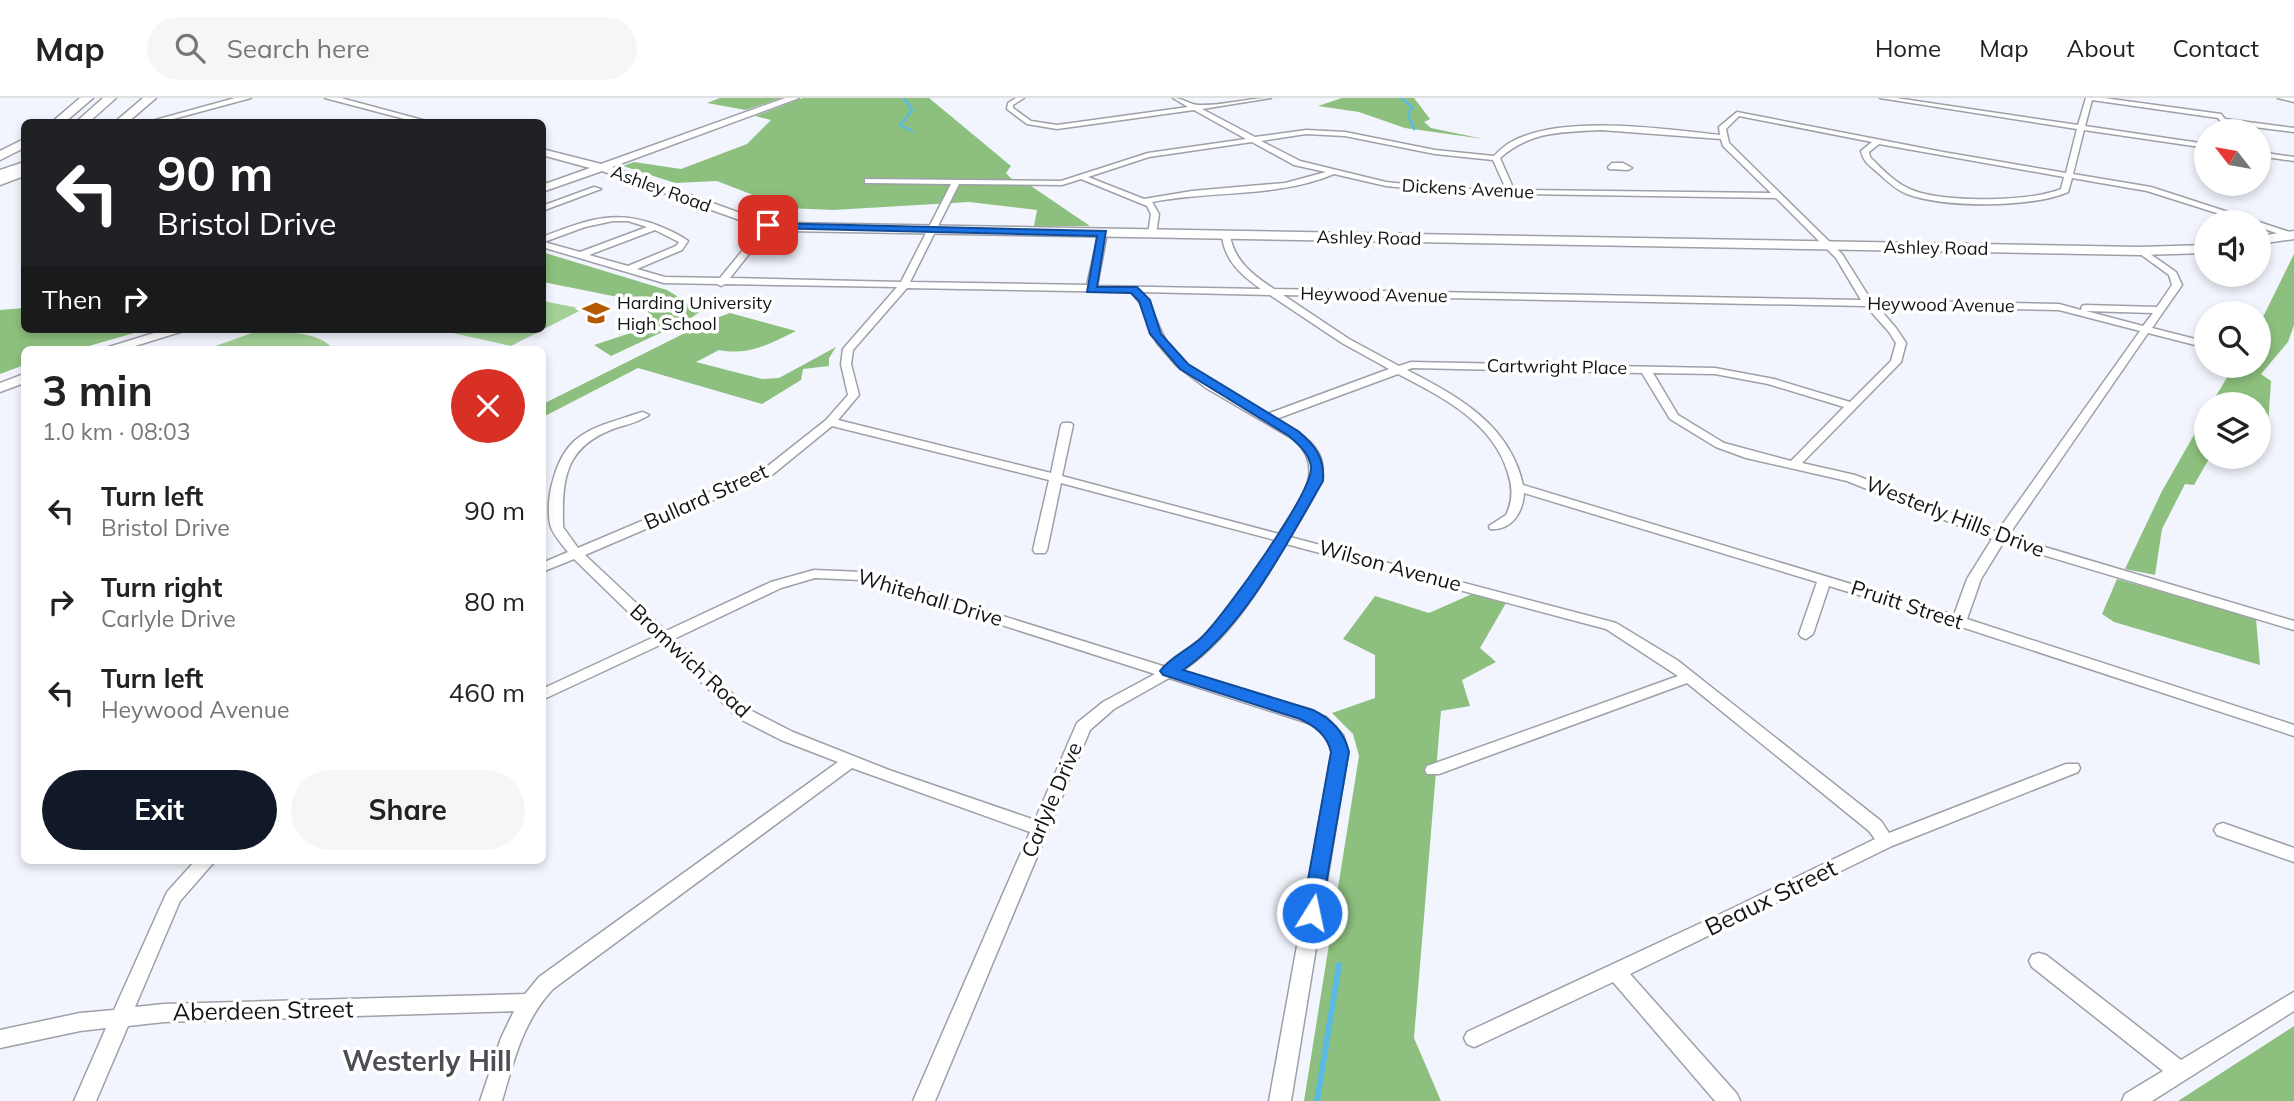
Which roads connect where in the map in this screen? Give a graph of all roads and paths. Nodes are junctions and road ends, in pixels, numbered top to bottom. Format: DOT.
graph roads {
  1 [pos="69,98"];
  2 [pos="87,98"];
  3 [pos="110,98"];
  4 [pos="150,98"];
  5 [pos="246,98"];
  6 [pos="330,98"];
  7 [pos="794,98"];
  8 [pos="1021,98"];
  9 [pos="1176,98"];
  10 [pos="1268,98"];
  11 [pos="1883,98"];
  12 [pos="2089,98"];
  13 [pos="2281,98"];
  14 [pos="2294,100"];
  15 [pos="1196,109"];
  16 [pos="57,119"];
  17 [pos="59,119"];
  18 [pos="86,119"];
  19 [pos="125,119"];
  20 [pos="165,119"];
  21 [pos="408,119"];
  22 [pos="1048,127"];
  23 [pos="2082,128"];
  24 [pos="2294,130"];
  25 [pos="1036,133"];
  26 [pos="1722,137"];
  27 [pos="1251,139"];
  28 [pos="1877,142"];
  29 [pos="2194,144"];
  30 [pos="21,145"];
  31 [pos="546,153"];
  32 [pos="0,156"];
  33 [pos="2272,156"];
  34 [pos="21,158"];
  35 [pos="1496,158"];
  36 [pos="2294,159"];
  37 [pos="21,167"];
  38 [pos="602,167"];
  39 [pos="0,168"];
  40 [pos="1623,169"];
  41 [pos="1331,173"];
  42 [pos="21,174"];
  43 [pos="0,175"];
  44 [pos="2071,176"];
  45 [pos="1084,178"];
  46 [pos="868,181"];
  47 [pos="0,182"];
  48 [pos="956,183"];
  49 [pos="584,186"];
  50 [pos="546,188"];
  51 [pos="597,189"];
  52 [pos="610,192"];
  53 [pos="1511,192"];
  54 [pos="1641,194"];
  55 [pos="1778,196"];
  56 [pos="1146,201"];
  57 [pos="546,208"];
  58 [pos="2216,210"];
  59 [pos="768,225"];
  60 [pos="652,228"];
  61 [pos="2271,228"];
  62 [pos="934,230"];
  63 [pos="1103,233"];
  64 [pos="1152,234"];
  65 [pos="2293,234"];
  66 [pos="1226,236"];
  67 [pos="2271,238"];
  68 [pos="546,241"];
  69 [pos="546,244"];
  70 [pos="1829,246"];
  71 [pos="2194,249"];
  72 [pos="2140,251"];
  73 [pos="579,256"];
  74 [pos="627,270"];
  75 [pos="721,283"];
  76 [pos="903,286"];
  77 [pos="1134,289"];
  78 [pos="1091,290"];
  79 [pos="1273,292"];
  80 [pos="1869,304"];
  81 [pos="2059,307"];
  82 [pos="2160,310"];
  83 [pos="2146,329"];
  84 [pos="168,333"];
  85 [pos="2194,342"];
  86 [pos="121,346"];
  87 [pos="1396,368"];
  88 [pos="1645,369"];
  89 [pos="21,379"];
  90 [pos="0,387"];
  91 [pos="1852,406"];
  92 [pos="643,415"];
  93 [pos="1268,418"];
  94 [pos="830,422"];
  95 [pos="1067,425"];
  96 [pos="1794,464"];
  97 [pos="1055,478"];
  98 [pos="1518,487"];
  99 [pos="1495,526"];
  100 [pos="1282,538"];
  101 [pos="2000,538"];
  102 [pos="1040,550"];
  103 [pos="576,554"];
  104 [pos="546,566"];
  105 [pos="1825,579"];
  106 [pos="1959,621"];
  107 [pos="2294,626"];
  108 [pos="1806,634"];
  109 [pos="665,637"];
  110 [pos="1169,671"];
  111 [pos="1689,677"];
  112 [pos="546,693"];
  113 [pos="2294,731"];
  114 [pos="851,761"];
  115 [pos="2072,768"];
  116 [pos="1433,770"];
  117 [pos="1040,829"];
  118 [pos="2223,830"];
  119 [pos="1886,841"];
  120 [pos="2294,855"];
  121 [pos="203,864"];
  122 [pos="2039,961"];
  123 [pos="1615,970"];
  124 [pos="2294,1001"];
  125 [pos="528,1002"];
  126 [pos="121,1017"];
  127 [pos="1474,1038"];
  128 [pos="0,1039"];
  129 [pos="2180,1072"];
  130 [pos="85,1101"];
  131 [pos="491,1101"];
  132 [pos="924,1101"];
  133 [pos="1280,1101"];
  134 [pos="1729,1101"];
  135 [pos="2133,1101"];
  1 -- 16 [label="highway"];
  2 -- 17 [label="highway"];
  3 -- 18 [label="highway"];
  4 -- 19 [label="highway"];
  5 -- 20 [label="street"];
  6 -- 21 [label="street"];
  7 -- 38 [label="street"];
  8 -- 22 [label="street"];
  9 -- 15 [label="street, Dickens Avenue"];
  10 -- 15 [label="street"];
  11 -- 23 [label="street"];
  12 -- 23 [label="street"];
  12 -- 24 [label="street"];
  13 -- 14 [label="street"];
  15 -- 22 [label="street"];
  15 -- 27 [label="street, Dickens Avenue"];
  22 -- 25 [label="street"];
  23 -- 29 [label="street"];
  23 -- 44 [label="street"];
  26 -- 28 [label="street"];
  26 -- 35 [label="street"];
  26 -- 55 [label="street"];
  27 -- 35 [label="street"];
  27 -- 41 [label="street, Dickens Avenue"];
  27 -- 45 [label="street"];
  28 -- 44 [label="street"];
  28 -- 44 [label="street"];
  30 -- 32 [label="highway"];
  31 -- 38 [label="street, Ashley Road"];
  33 -- 36 [label="street"];
  34 -- 39 [label="highway"];
  35 -- 53 [label="street"];
  37 -- 43 [label="highway"];
  38 -- 50 [label="street"];
  38 -- 59 [label="street, Ashley Road"];
  40 -- 54 [label="street"];
  41 -- 53 [label="street, Dickens Avenue"];
  41 -- 56 [label="street"];
  42 -- 47 [label="street"];
  44 -- 58 [label="street"];
  45 -- 48 [label="street"];
  45 -- 56 [label="street"];
  46 -- 48 [label="street"];
  48 -- 62 [label="street, Bullard Street"];
  49 -- 51 [label="street"];
  51 -- 52 [label="street"];
  51 -- 57 [label="street"];
  53 -- 54 [label="street, Dickens Avenue"];
  54 -- 55 [label="street, Dickens Avenue"];
  55 -- 70 [label="street"];
  56 -- 64 [label="street"];
  59 -- 62 [label="street, Ashley Road"];
  59 -- 75 [label="street"];
  60 -- 68 [label="street"];
  60 -- 73 [label="street"];
  60 -- 74 [label="street"];
  61 -- 65 [label="street"];
  62 -- 63 [label="street, Ashley Road"];
  62 -- 76 [label="street, Bullard Street"];
  63 -- 64 [label="street, Ashley Road"];
  63 -- 78 [label="street"];
  64 -- 66 [label="street, Ashley Road"];
  65 -- 67 [label="street"];
  66 -- 70 [label="street, Ashley Road"];
  66 -- 79 [label="street"];
  69 -- 73 [label="street, Heywood Avenue"];
  70 -- 72 [label="street, Ashley Road"];
  70 -- 80 [label="street"];
  71 -- 72 [label="street, Ashley Road"];
  72 -- 82 [label="street"];
  73 -- 74 [label="street, Heywood Avenue"];
  74 -- 75 [label="street, Heywood Avenue"];
  75 -- 76 [label="street, Heywood Avenue"];
  76 -- 78 [label="street, Heywood Avenue"];
  76 -- 94 [label="street, Bullard Street"];
  77 -- 78 [label="street, Heywood Avenue"];
  77 -- 79 [label="street, Heywood Avenue"];
  77 -- 93 [label="street, Carlyle Drive"];
  79 -- 80 [label="street, Heywood Avenue"];
  79 -- 87 [label="street"];
  80 -- 81 [label="street, Heywood Avenue"];
  80 -- 91 [label="street"];
  81 -- 82 [label="street"];
  81 -- 83 [label="street, Heywood Avenue"];
  82 -- 83 [label="street"];
  83 -- 85 [label="street, Heywood Avenue"];
  83 -- 101 [label="street"];
  84 -- 86 [label="street"];
  87 -- 88 [label="street, Cartwright Place"];
  87 -- 93 [label="street, Cartwright Place"];
  87 -- 98 [label="street"];
  88 -- 91 [label="street, Cartwright Place"];
  88 -- 96 [label="street, Westerly Hills Drive"];
  89 -- 90 [label="street"];
  91 -- 96 [label="street"];
  92 -- 103 [label="street, Bromwich Road"];
  93 -- 100 [label="street, Carlyle Drive"];
  94 -- 97 [label="street, Wilson Avenue"];
  94 -- 103 [label="street, Bullard Street"];
  95 -- 97 [label="street"];
  96 -- 101 [label="street, Westerly Hills Drive"];
  97 -- 100 [label="street, Wilson Avenue"];
  97 -- 102 [label="street"];
  98 -- 99 [label="street"];
  98 -- 105 [label="street, Pruitt Street"];
  100 -- 110 [label="street, Carlyle Drive"];
  100 -- 111 [label="street, Wilson Avenue"];
  101 -- 106 [label="street"];
  101 -- 107 [label="street, Westerly Hills Drive"];
  103 -- 104 [label="street, Bullard Street"];
  103 -- 109 [label="street, Bromwich Road"];
  105 -- 106 [label="street, Pruitt Street"];
  105 -- 108 [label="street"];
  106 -- 113 [label="street, Pruitt Street"];
  109 -- 110 [label="street, Whitehall Drive"];
  109 -- 112 [label="street, Whitehall Drive"];
  109 -- 114 [label="street, Bromwich Road"];
  110 -- 117 [label="street, Carlyle Drive"];
  110 -- 133 [label="street, Whitehall Drive"];
  111 -- 116 [label="street"];
  111 -- 119 [label="street, Wilson Avenue"];
  114 -- 117 [label="street, Bromwich Road"];
  114 -- 125 [label="street"];
  115 -- 119 [label="street, Beaux Street"];
  117 -- 132 [label="street, Carlyle Drive"];
  118 -- 120 [label="street"];
  119 -- 123 [label="street, Beaux Street"];
  121 -- 126 [label="street"];
  122 -- 129 [label="street"];
  123 -- 127 [label="street, Beaux Street"];
  123 -- 134 [label="street"];
  124 -- 129 [label="street"];
  125 -- 126 [label="street, Aberdeen Street"];
  125 -- 131 [label="street"];
  126 -- 128 [label="street, Aberdeen Street"];
  126 -- 130 [label="street"];
  129 -- 135 [label="street"];
}
